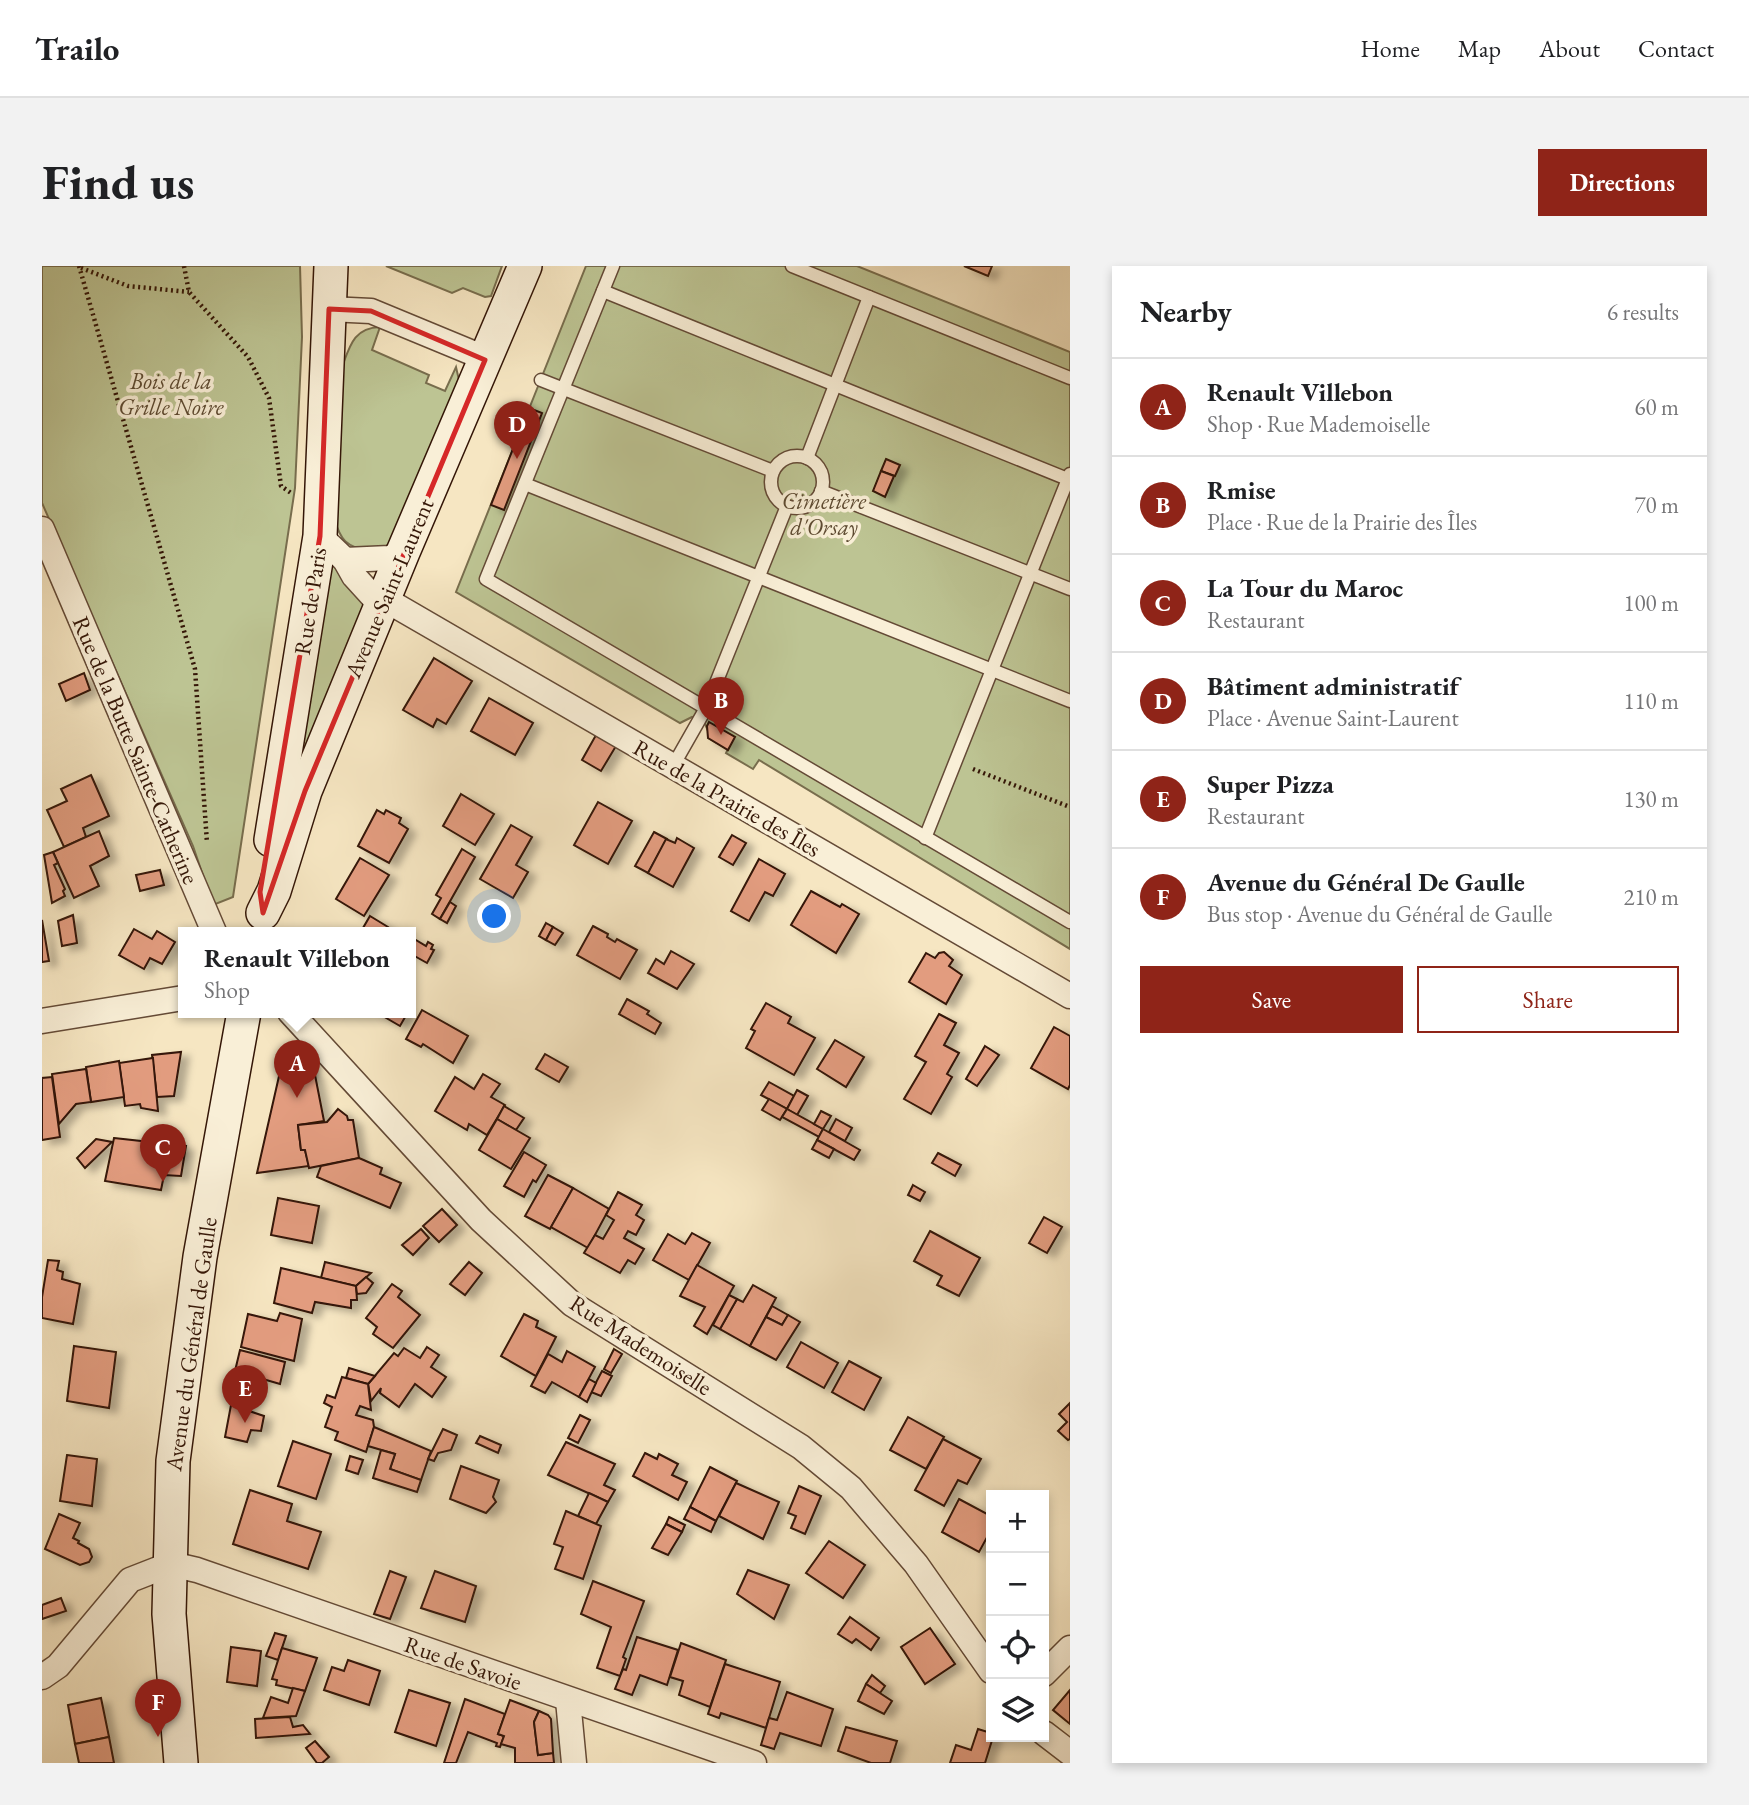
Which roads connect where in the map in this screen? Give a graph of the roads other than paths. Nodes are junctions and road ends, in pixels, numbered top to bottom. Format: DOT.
graph roads {
  1 [pos="331,266"];
  2 [pos="525,266"];
  3 [pos="613,266"];
  4 [pos="792,266"];
  5 [pos="603,291"];
  6 [pos="869,297"];
  7 [pos="329,309"];
  8 [pos="485,360"];
  9 [pos="1070,378"];
  10 [pos="541,380"];
  11 [pos="835,386"];
  12 [pos="563,387"];
  13 [pos="807,457"];
  14 [pos="773,471"];
  15 [pos="1069,478"];
  16 [pos="525,484"];
  17 [pos="821,491"];
  18 [pos="787,506"];
  19 [pos="42,529"];
  20 [pos="320,536"];
  21 [pos="403,552"];
  22 [pos="345,560"];
  23 [pos="1031,574"];
  24 [pos="759,575"];
  25 [pos="1070,589"];
  26 [pos="383,601"];
  27 [pos="992,669"];
  28 [pos="1070,701"];
  29 [pos="706,708"];
  30 [pos="673,766"];
  31 [pos="925,838"];
  32 [pos="261,922"];
  33 [pos="1070,922"];
  34 [pos="212,927"];
  35 [pos="1070,996"];
  36 [pos="178,999"];
  37 [pos="243,1018"];
  38 [pos="296,1018"];
  39 [pos="42,1021"];
  40 [pos="171,1564"];
  41 [pos="1070,1648"];
  42 [pos="986,1664"];
  43 [pos="1049,1669"];
  44 [pos="42,1677"];
  45 [pos="568,1700"];
  46 [pos="1049,1737"];
  47 [pos="1070,1753"];
  48 [pos="181,1763"];
  49 [pos="574,1763"];
  50 [pos="754,1763"];
  1 -- 7 [label="main road, Rue de Paris"];
  2 -- 8 [label="main road, Avenue Saint-Laurent"];
  3 -- 5 [label="lane"];
  4 -- 6 [label="lane"];
  5 -- 11 [label="lane"];
  5 -- 12 [label="lane"];
  6 -- 9 [label="lane"];
  6 -- 11 [label="lane"];
  7 -- 8 [label="street"];
  7 -- 20 [label="main road, Rue de Paris"];
  8 -- 21 [label="main road, Avenue Saint-Laurent"];
  10 -- 12 [label="lane"];
  11 -- 13 [label="lane"];
  11 -- 15 [label="lane"];
  12 -- 14 [label="lane"];
  12 -- 16 [label="lane"];
  13 -- 14 [label="lane"];
  13 -- 17 [label="lane"];
  14 -- 18 [label="lane"];
  15 -- 23 [label="lane"];
  16 -- 24 [label="lane"];
  16 -- 29 [label="lane"];
  17 -- 18 [label="lane"];
  17 -- 23 [label="lane"];
  18 -- 24 [label="lane"];
  19 -- 34 [label="street, Rue de la Butte Sainte-Catherine"];
  20 -- 22 [label="street, Rue de la Prairie des Îles"];
  20 -- 32 [label="main road, Rue de Paris"];
  21 -- 22 [label="street"];
  21 -- 26 [label="main road, Avenue Saint-Laurent"];
  22 -- 26 [label="street, Rue de la Prairie des Îles"];
  23 -- 25 [label="lane"];
  23 -- 27 [label="lane"];
  24 -- 27 [label="lane"];
  24 -- 29 [label="lane"];
  26 -- 30 [label="street, Rue de la Prairie des Îles"];
  26 -- 32 [label="main road, Avenue Saint-Laurent"];
  27 -- 28 [label="lane"];
  27 -- 31 [label="lane"];
  29 -- 30 [label="lane"];
  29 -- 31 [label="lane"];
  30 -- 35 [label="street, Rue de la Prairie des Îles"];
  31 -- 33 [label="lane"];
  36 -- 39 [label="street"];
  37 -- 40 [label="main road, Avenue du Général de Gaulle"];
  38 -- 42 [label="street, Rue Mademoiselle"];
  40 -- 44 [label="street"];
  40 -- 45 [label="street, Rue de Savoie"];
  40 -- 48 [label="main road, Avenue du Général de Gaulle"];
  41 -- 43 [label="street"];
  45 -- 49 [label="street"];
  45 -- 50 [label="street, Rue de Savoie"];
  46 -- 47 [label="street"];
}
